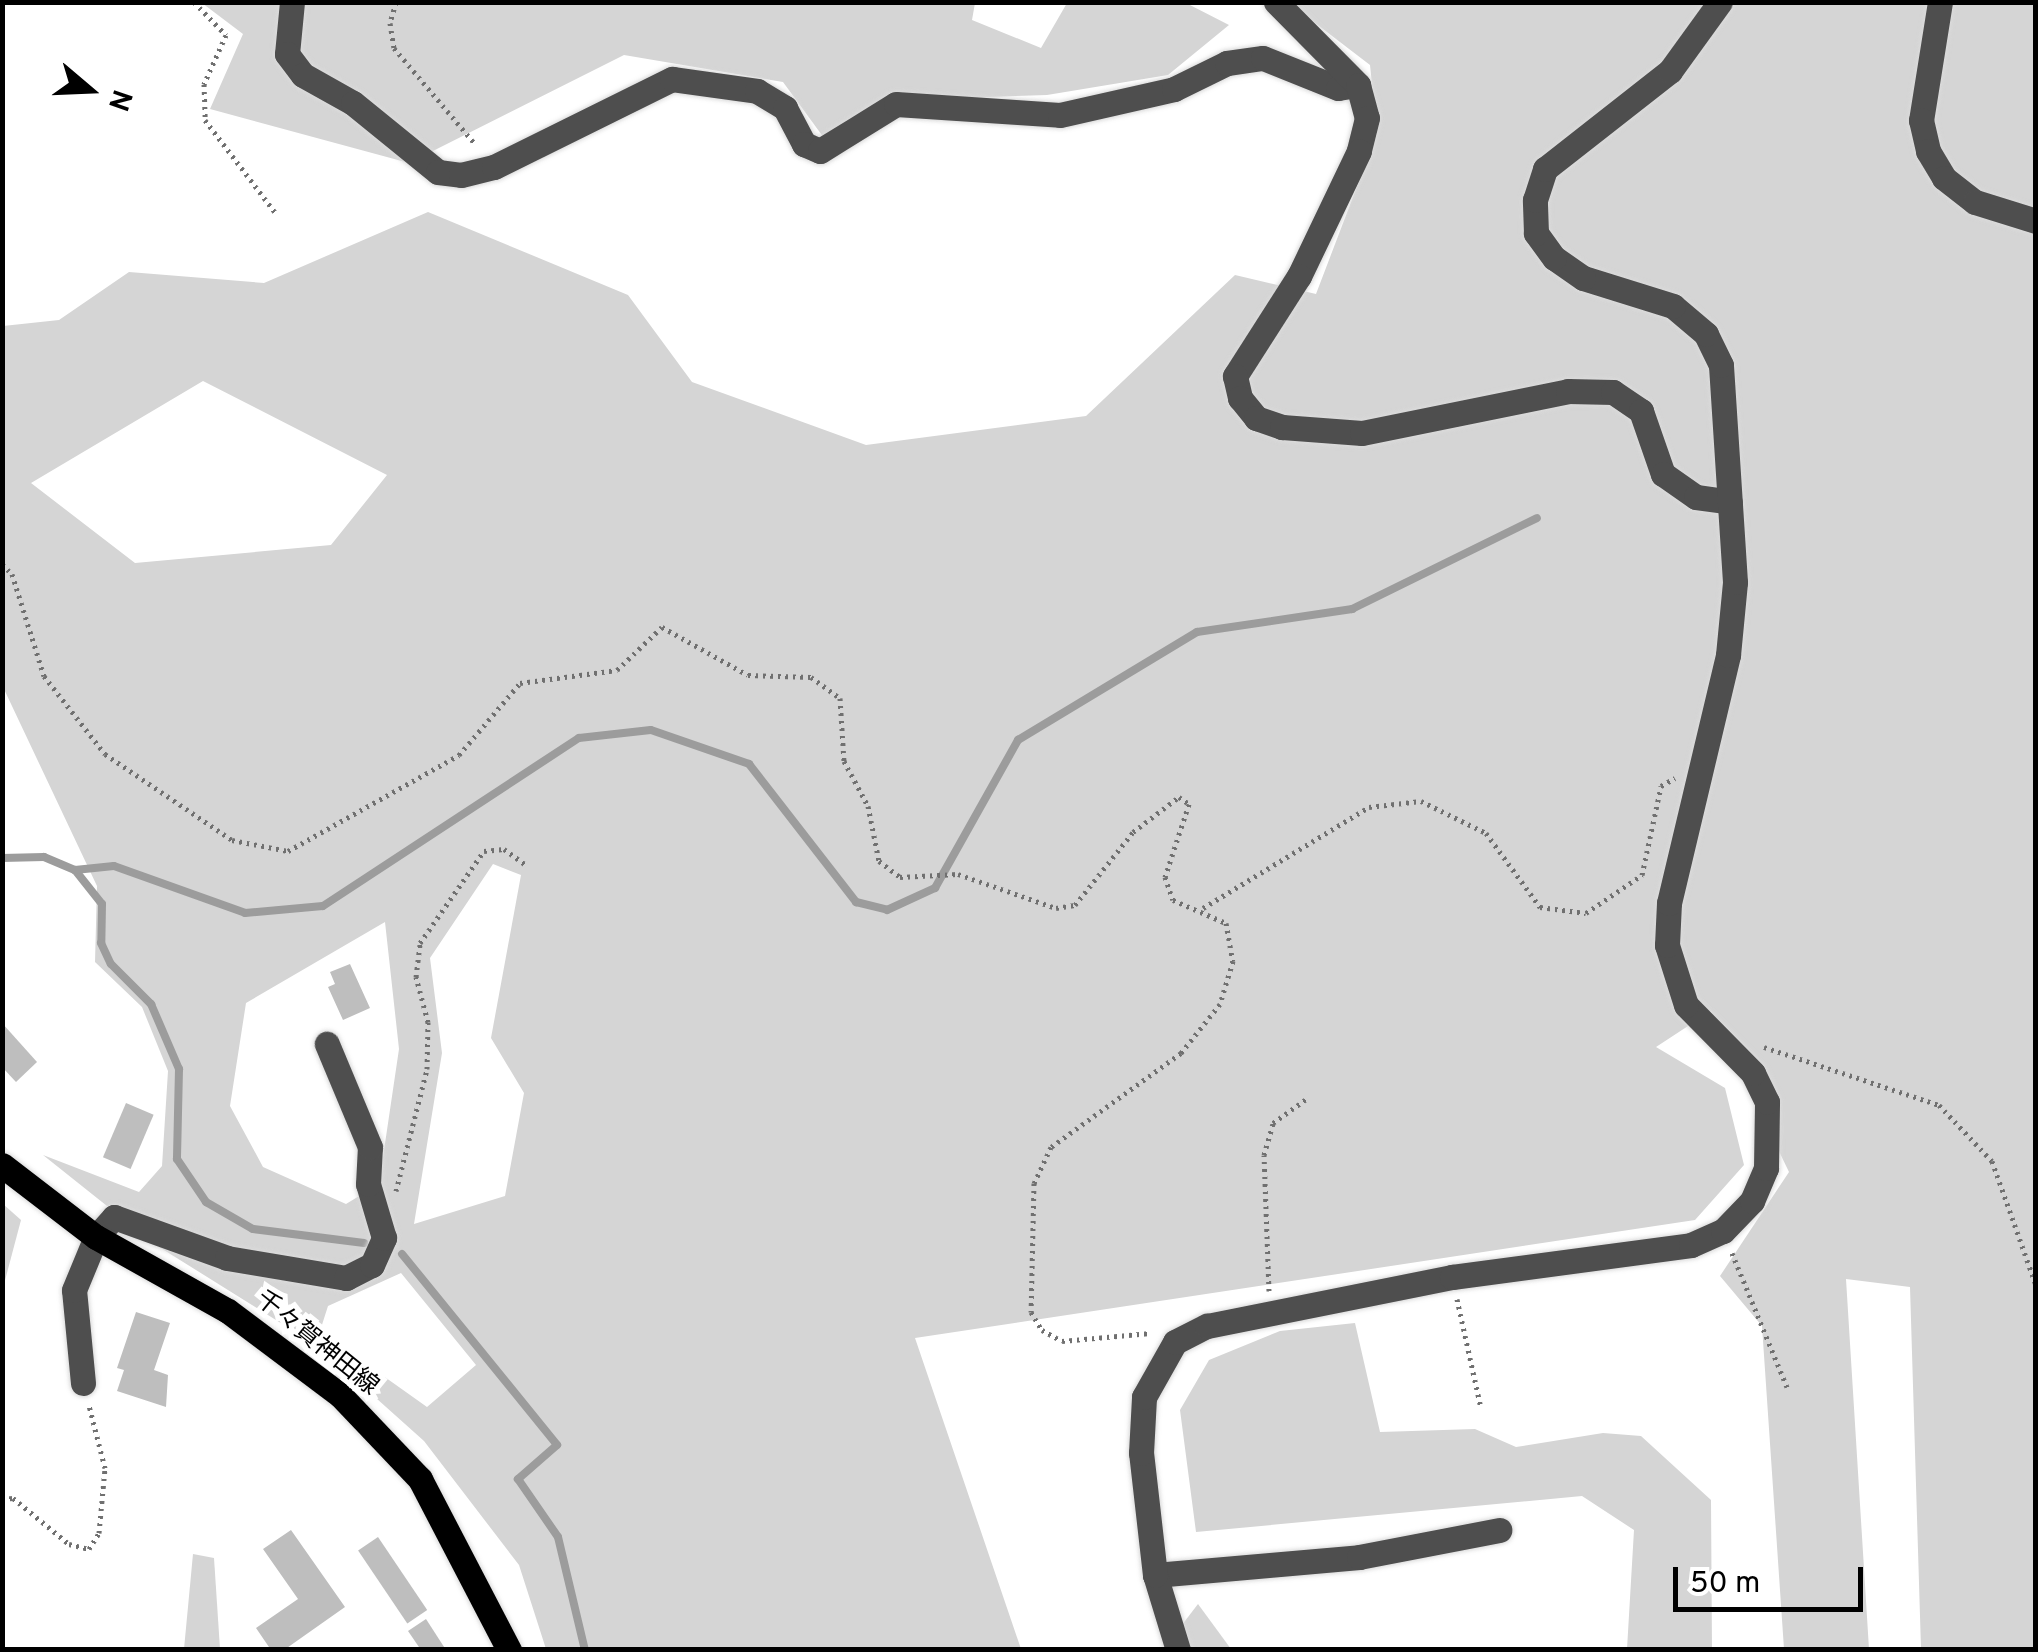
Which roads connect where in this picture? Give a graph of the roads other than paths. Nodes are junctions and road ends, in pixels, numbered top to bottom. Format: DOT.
graph roads {
  1 [pos="292,2"];
  2 [pos="1276,2"];
  3 [pos="1720,2"];
  4 [pos="1940,2"];
  5 [pos="1358,85"];
  6 [pos="2036,222"];
  7 [pos="1730,502"];
  8 [pos="326,1044"];
  9 [pos="2,1164"];
  10 [pos="96,1236"];
  11 [pos="83,1383"];
  12 [pos="1499,1530"];
  13 [pos="1155,1575"];
  14 [pos="509,1650"];
  15 [pos="1178,1650"];
  1 -- 5 [label="street"];
  2 -- 5 [label="street"];
  3 -- 7 [label="street"];
  4 -- 6 [label="street"];
  5 -- 7 [label="street"];
  7 -- 13 [label="street"];
  8 -- 10 [label="street"];
  9 -- 10 [label="main road, 千々賀神田線"];
  10 -- 11 [label="street"];
  10 -- 14 [label="main road, 千々賀神田線"];
  12 -- 13 [label="street"];
  13 -- 15 [label="street"];
}
